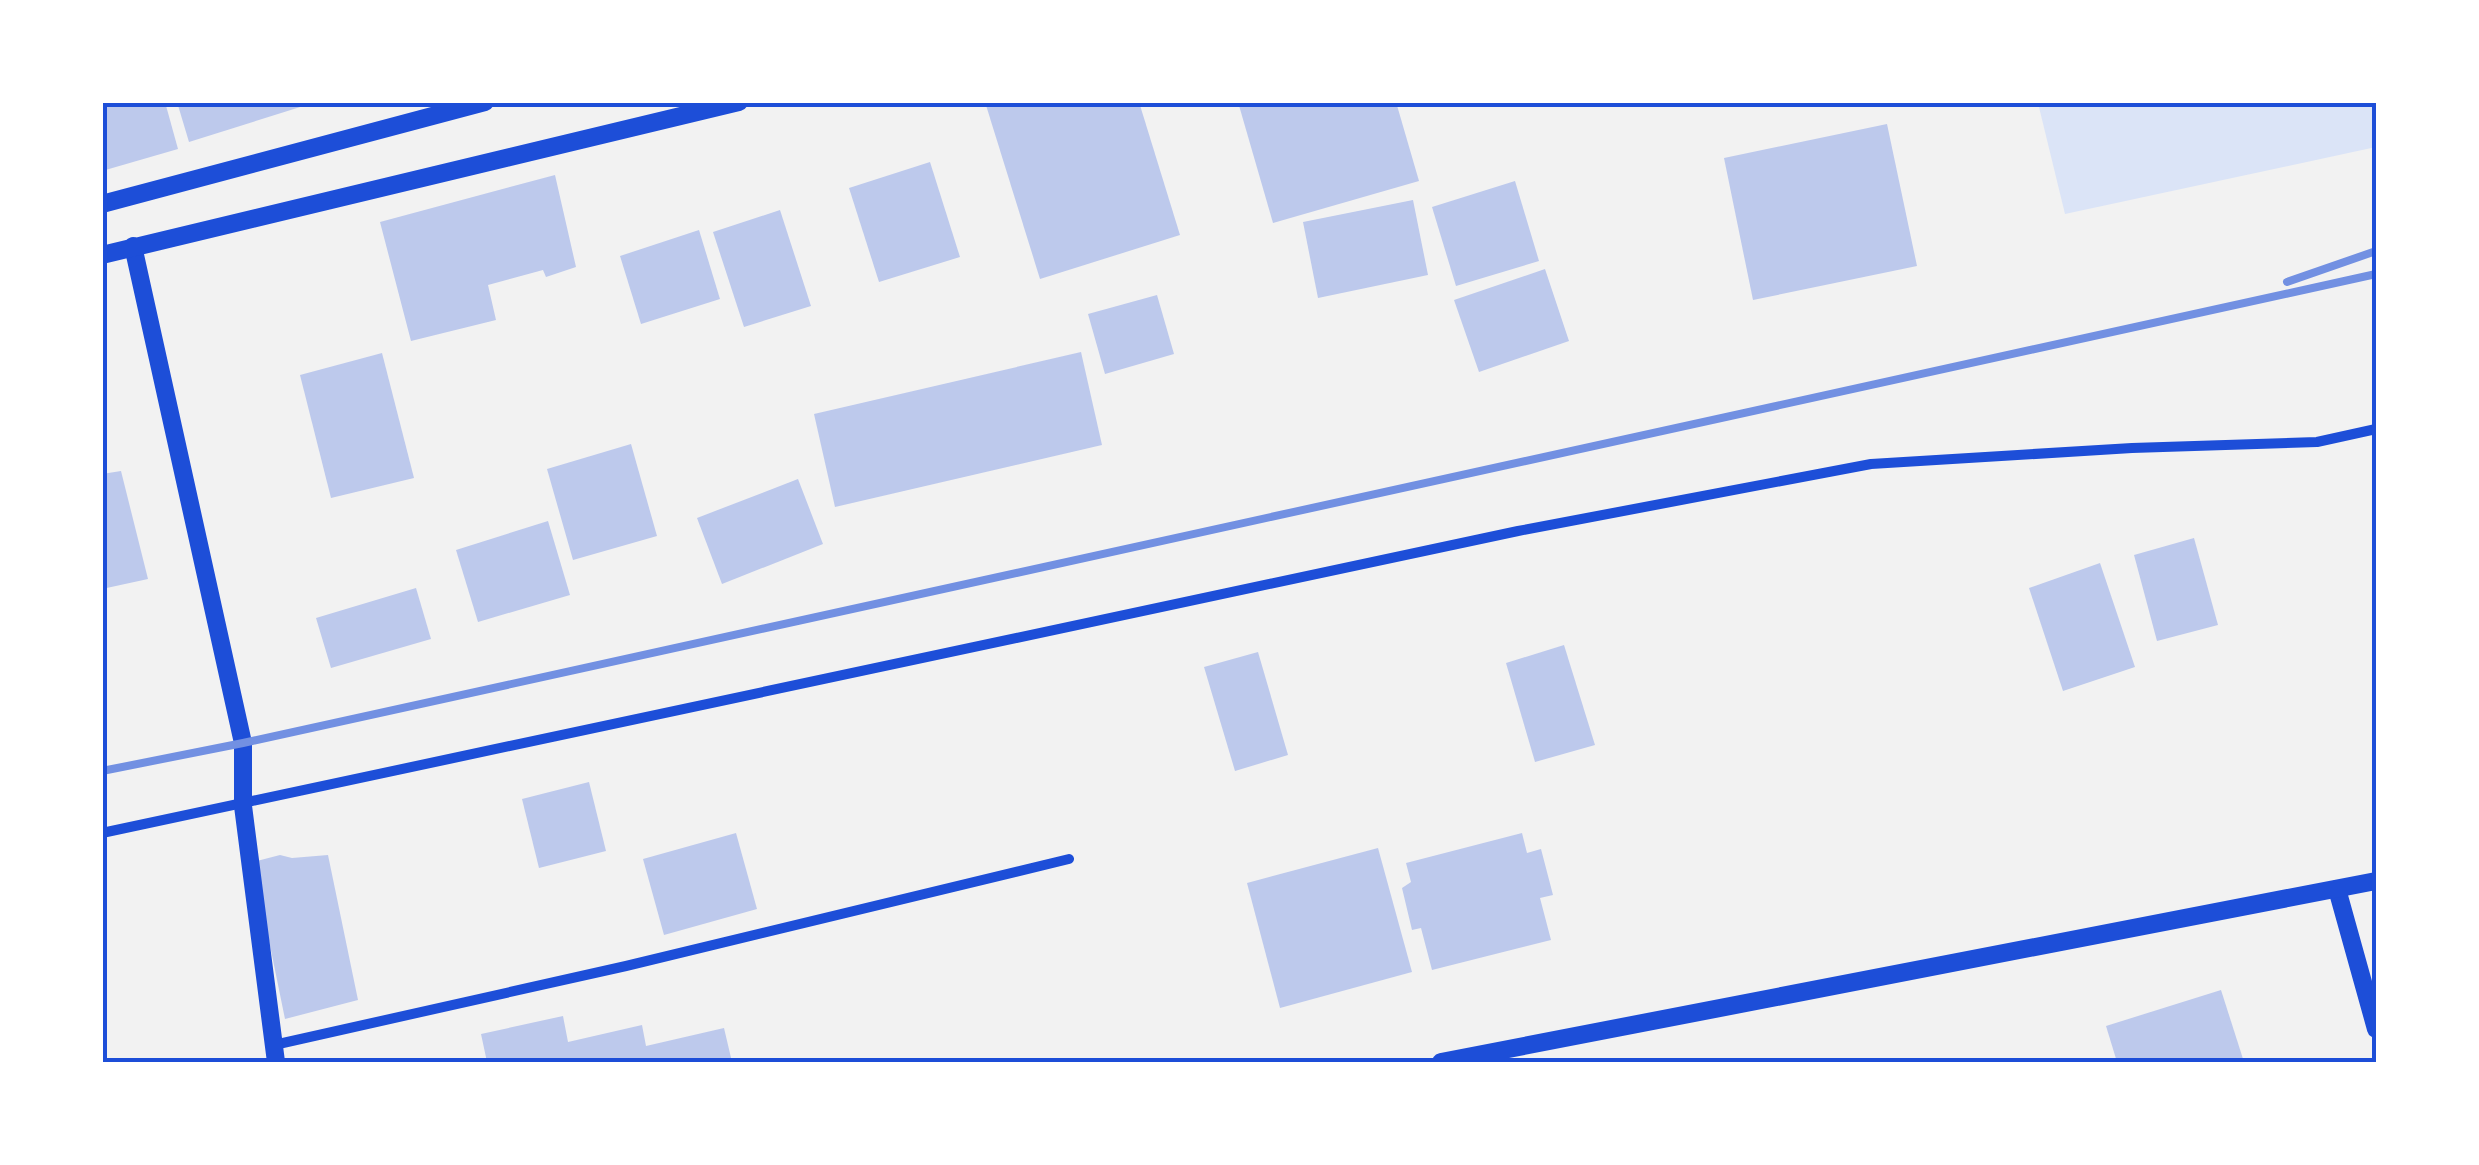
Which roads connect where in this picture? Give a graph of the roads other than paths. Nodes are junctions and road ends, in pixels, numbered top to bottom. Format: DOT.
graph roads {
  1 [pos="485,102"];
  2 [pos="739,102"];
  3 [pos="102,204"];
  4 [pos="133,246"];
  5 [pos="102,254"];
  6 [pos="2376,429"];
  7 [pos="242,806"];
  8 [pos="102,834"];
  9 [pos="1069,858"];
  10 [pos="2376,881"];
  11 [pos="2337,890"];
  12 [pos="2376,1029"];
  13 [pos="275,1054"];
  14 [pos="1441,1062"];
  1 -- 3 [label="street"];
  2 -- 4 [label="street"];
  4 -- 5 [label="street"];
  4 -- 7 [label="street"];
  6 -- 7 [label="street"];
  7 -- 8 [label="street"];
  7 -- 13 [label="street"];
  9 -- 13 [label="street"];
  10 -- 11 [label="street"];
  11 -- 12 [label="street"];
  11 -- 14 [label="street"];
}
